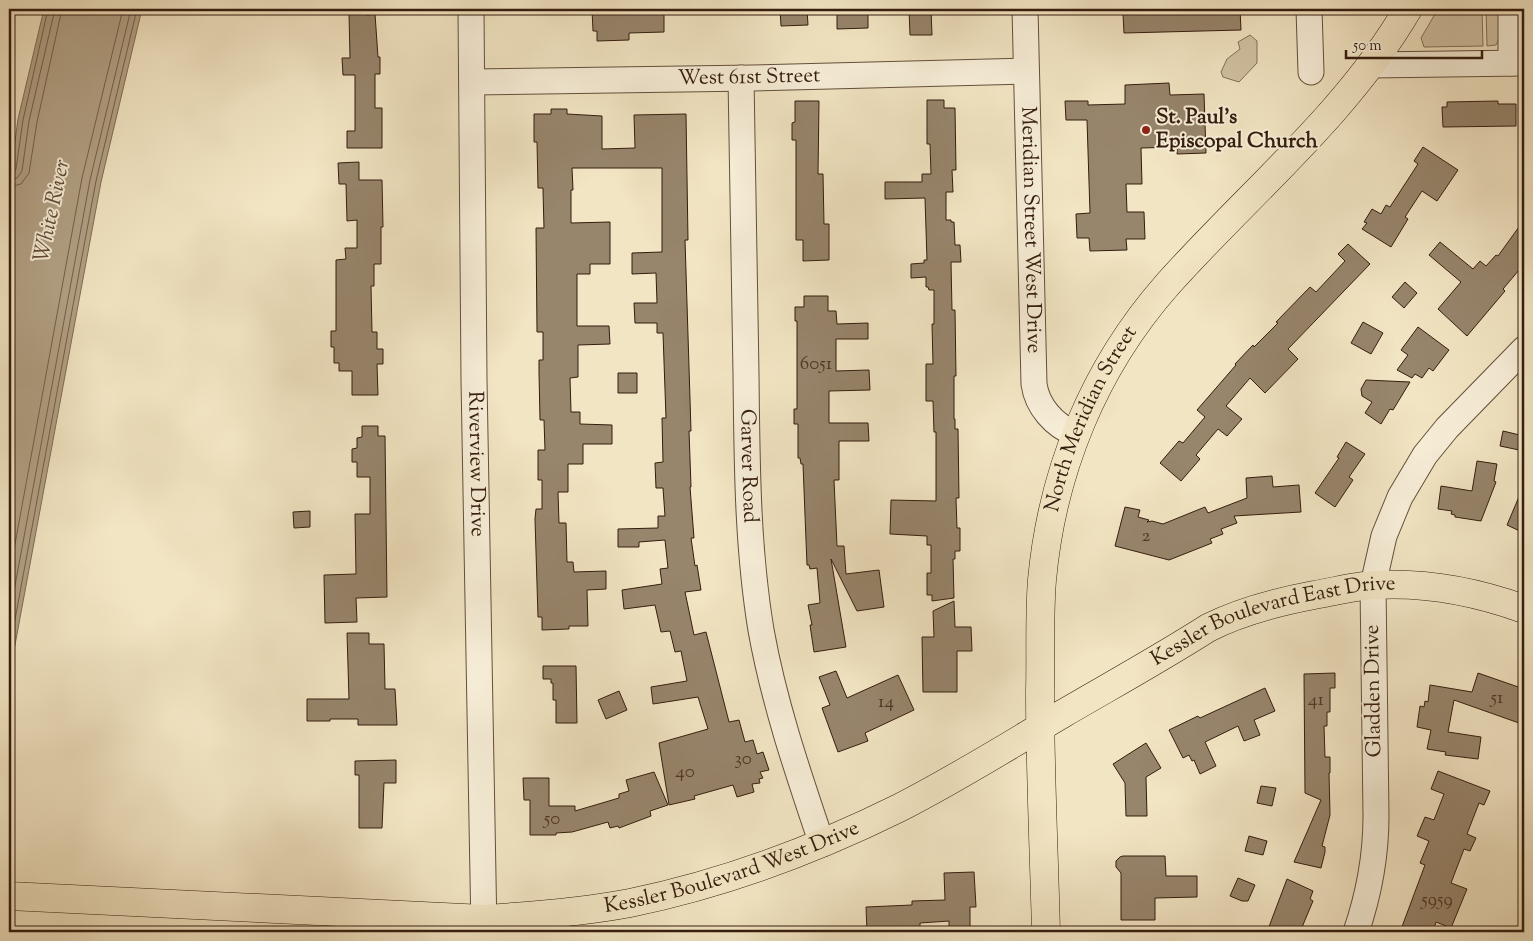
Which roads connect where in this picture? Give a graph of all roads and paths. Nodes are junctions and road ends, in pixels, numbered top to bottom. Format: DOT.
graph roads {
  1 [pos="471,9"];
  2 [pos="1025,9"];
  3 [pos="1309,9"];
  4 [pos="1408,9"];
  5 [pos="1511,9"];
  6 [pos="1518,63"];
  7 [pos="1371,65"];
  8 [pos="1026,71"];
  9 [pos="1311,72"];
  10 [pos="741,78"];
  11 [pos="473,82"];
  12 [pos="1524,349"];
  13 [pos="1076,434"];
  14 [pos="1373,585"];
  15 [pos="1524,609"];
  16 [pos="1040,727"];
  17 [pos="822,844"];
  18 [pos="9,896"];
  19 [pos="484,926"];
  20 [pos="1046,932"];
  21 [pos="1356,932"];
  1 -- 11 [label="street, Riverview Drive"];
  2 -- 8 [label="street, Meridian Street West Drive"];
  3 -- 9 [label="street"];
  4 -- 7 [label="main road, North Meridian Street"];
  5 -- 6 [label="street"];
  6 -- 7 [label="street"];
  7 -- 13 [label="main road, North Meridian Street"];
  8 -- 10 [label="street, West 61st Street"];
  8 -- 13 [label="street, Meridian Street West Drive"];
  10 -- 11 [label="street, West 61st Street"];
  10 -- 17 [label="street, Garver Road"];
  11 -- 19 [label="street, Riverview Drive"];
  12 -- 14 [label="street, Gladden Drive"];
  13 -- 16 [label="main road, North Meridian Street"];
  14 -- 15 [label="main road, Kessler Boulevard East Drive"];
  14 -- 16 [label="main road, Kessler Boulevard East Drive"];
  14 -- 21 [label="street, Gladden Drive"];
  16 -- 17 [label="main road, Kessler Boulevard West Drive"];
  16 -- 20 [label="main road, North Meridian Street"];
  17 -- 19 [label="main road, Kessler Boulevard West Drive"];
  18 -- 19 [label="main road, Kessler Boulevard West Drive"];
}
